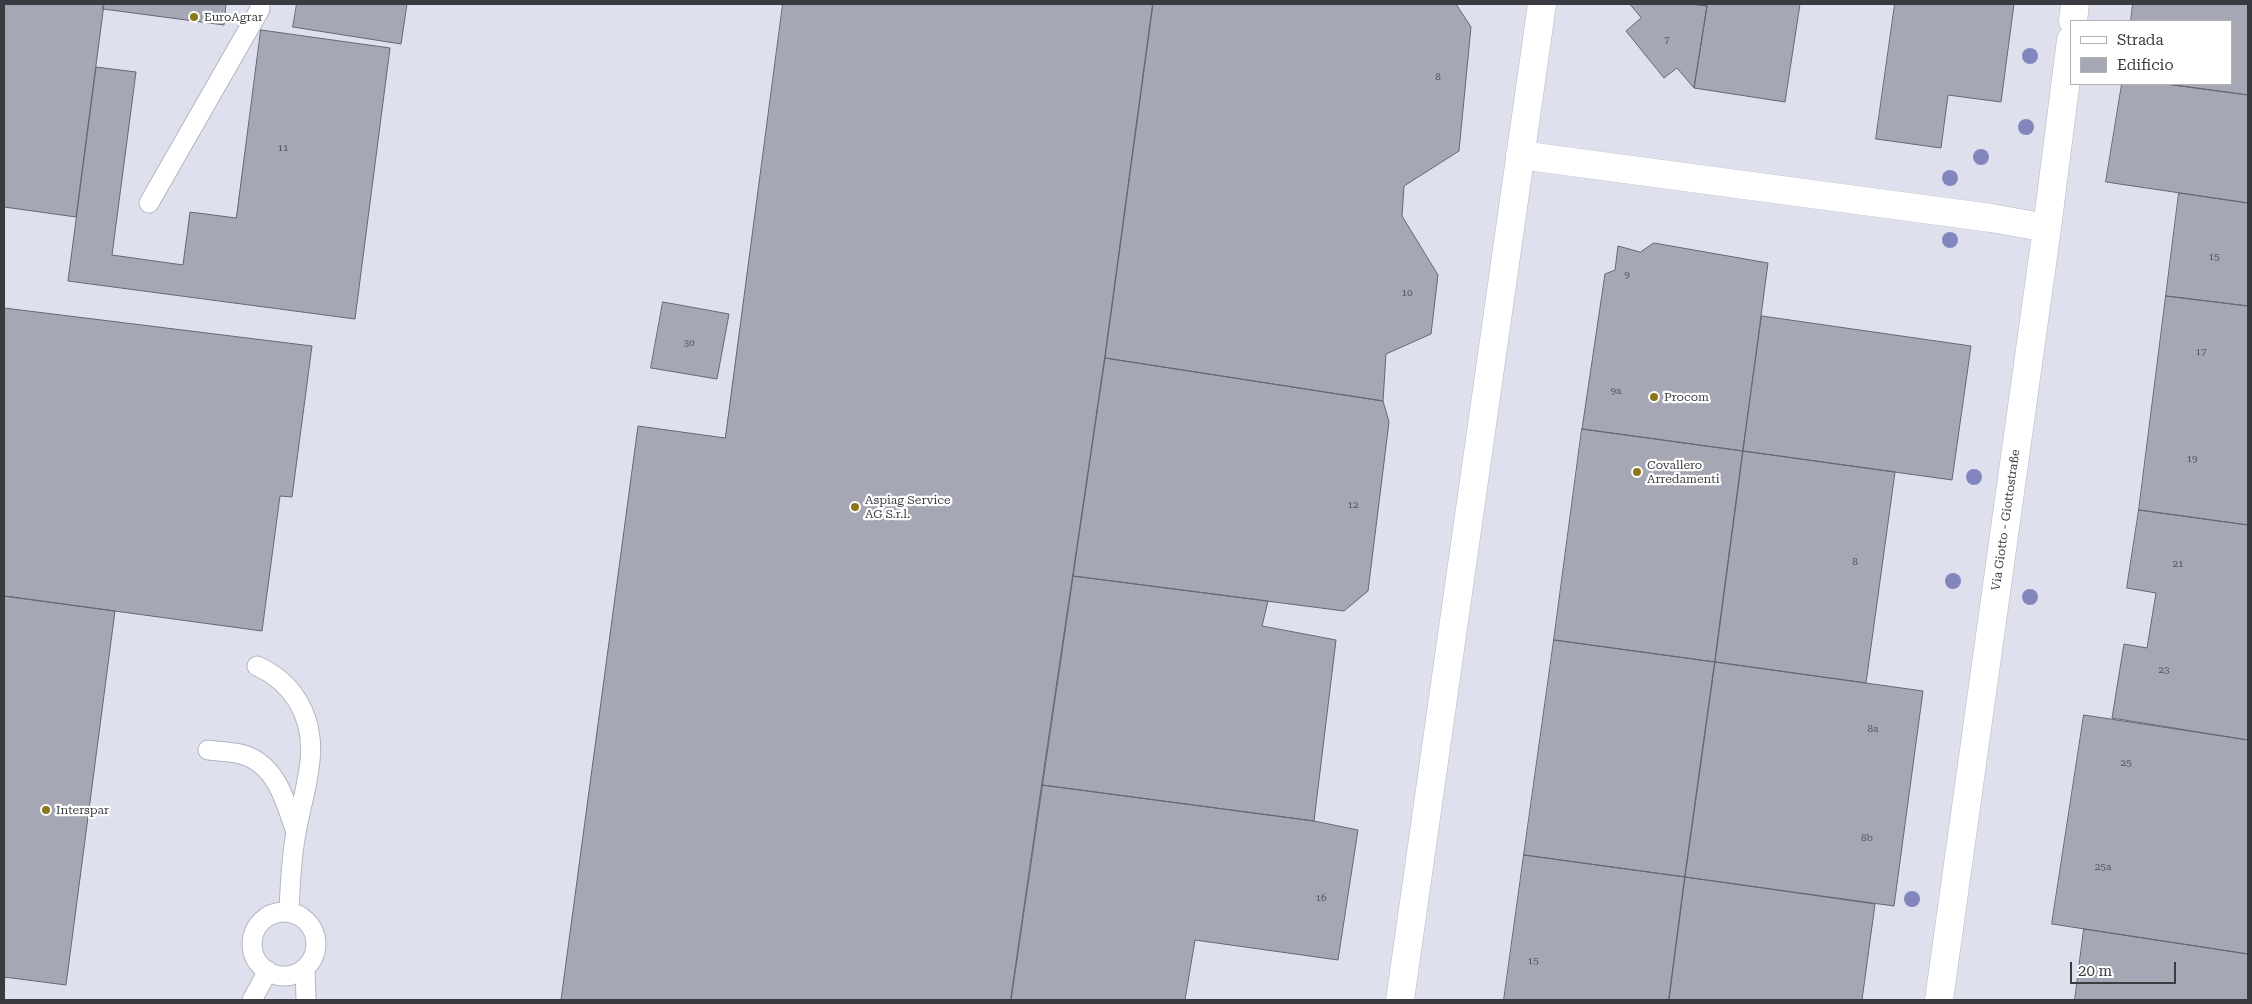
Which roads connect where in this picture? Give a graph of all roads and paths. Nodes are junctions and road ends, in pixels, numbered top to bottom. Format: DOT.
graph roads {
  1 [pos="260,4"];
  2 [pos="1542,4"];
  3 [pos="2075,4"];
  4 [pos="2073,20"];
  5 [pos="2070,48"];
  6 [pos="1520,155"];
  7 [pos="149,203"];
  8 [pos="2047,228"];
  9 [pos="258,666"];
  10 [pos="208,750"];
  11 [pos="296,832"];
  12 [pos="288,912"];
  13 [pos="305,968"];
  14 [pos="268,971"];
  15 [pos="252,1000"];
  16 [pos="306,1000"];
  17 [pos="1400,1000"];
  18 [pos="1938,1000"];
  1 -- 7 [label="lane"];
  2 -- 6 [label="street"];
  3 -- 4 [label="street"];
  5 -- 8 [label="street, Via Giotto - Giottostraße"];
  6 -- 8 [label="street"];
  6 -- 17 [label="street"];
  8 -- 18 [label="street, Via Giotto - Giottostraße"];
  9 -- 11 [label="lane"];
  10 -- 11 [label="lane"];
  11 -- 12 [label="lane"];
  12 -- 13 [label="lane"];
  12 -- 14 [label="lane"];
  13 -- 14 [label="lane"];
  13 -- 16 [label="lane"];
  14 -- 15 [label="lane"];
}
